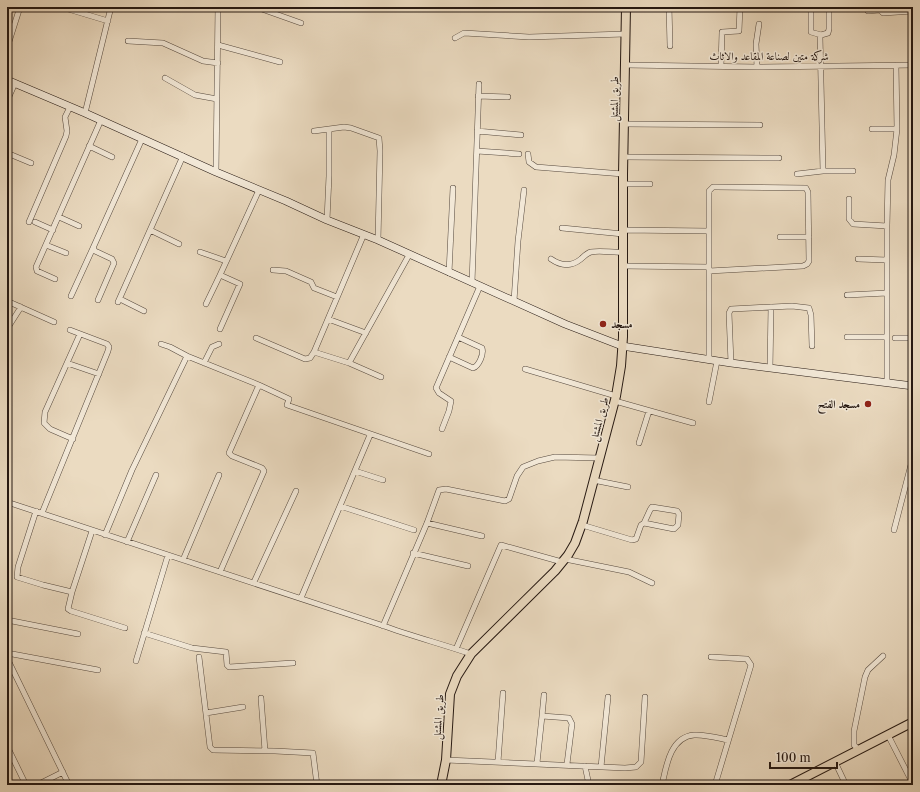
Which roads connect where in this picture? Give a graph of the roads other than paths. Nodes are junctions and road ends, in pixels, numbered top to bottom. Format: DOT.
graph roads {
  1 [pos="20,7"];
  2 [pos="111,7"];
  3 [pos="218,7"];
  4 [pos="256,7"];
  5 [pos="626,7"];
  6 [pos="670,7"];
  7 [pos="740,7"];
  8 [pos="829,7"];
  9 [pos="68,9"];
  10 [pos="811,10"];
  11 [pos="868,11"];
  12 [pos="913,11"];
  13 [pos="108,21"];
  14 [pos="301,23"];
  15 [pos="758,24"];
  16 [pos="625,34"];
  17 [pos="821,35"];
  18 [pos="455,38"];
  19 [pos="128,41"];
  20 [pos="218,45"];
  21 [pos="670,46"];
  22 [pos="7,48"];
  23 [pos="218,62"];
  24 [pos="280,62"];
  25 [pos="626,65"];
  26 [pos="896,65"];
  27 [pos="913,65"];
  28 [pos="721,66"];
  29 [pos="821,66"];
  30 [pos="757,67"];
  31 [pos="165,78"];
  32 [pos="7,80"];
  33 [pos="15,83"];
  34 [pos="479,84"];
  35 [pos="478,96"];
  36 [pos="508,97"];
  37 [pos="218,99"];
  38 [pos="7,101"];
  39 [pos="70,107"];
  40 [pos="85,113"];
  41 [pos="101,120"];
  42 [pos="625,124"];
  43 [pos="760,125"];
  44 [pos="872,129"];
  45 [pos="897,129"];
  46 [pos="329,130"];
  47 [pos="314,131"];
  48 [pos="477,131"];
  49 [pos="522,135"];
  50 [pos="142,138"];
  51 [pos="89,146"];
  52 [pos="477,151"];
  53 [pos="7,152"];
  54 [pos="519,154"];
  55 [pos="528,154"];
  56 [pos="183,156"];
  57 [pos="112,157"];
  58 [pos="624,157"];
  59 [pos="779,158"];
  60 [pos="31,163"];
  61 [pos="823,171"];
  62 [pos="853,171"];
  63 [pos="216,172"];
  64 [pos="623,174"];
  65 [pos="797,174"];
  66 [pos="623,184"];
  67 [pos="650,184"];
  68 [pos="452,188"];
  69 [pos="259,190"];
  70 [pos="524,190"];
  71 [pos="849,199"];
  72 [pos="59,216"];
  73 [pos="327,220"];
  74 [pos="29,222"];
  75 [pos="35,222"];
  76 [pos="79,226"];
  77 [pos="887,226"];
  78 [pos="562,228"];
  79 [pos="53,230"];
  80 [pos="150,230"];
  81 [pos="709,231"];
  82 [pos="623,232"];
  83 [pos="364,234"];
  84 [pos="780,237"];
  85 [pos="809,237"];
  86 [pos="378,240"];
  87 [pos="179,244"];
  88 [pos="46,245"];
  89 [pos="93,248"];
  90 [pos="200,252"];
  91 [pos="623,252"];
  92 [pos="66,253"];
  93 [pos="409,255"];
  94 [pos="551,259"];
  95 [pos="858,259"];
  96 [pos="887,260"];
  97 [pos="226,261"];
  98 [pos="623,266"];
  99 [pos="709,269"];
  100 [pos="273,270"];
  101 [pos="449,273"];
  102 [pos="220,274"];
  103 [pos="55,279"];
  104 [pos="472,283"];
  105 [pos="480,286"];
  106 [pos="887,293"];
  107 [pos="847,295"];
  108 [pos="71,296"];
  109 [pos="337,298"];
  110 [pos="98,300"];
  111 [pos="7,301"];
  112 [pos="514,301"];
  113 [pos="206,304"];
  114 [pos="21,307"];
  115 [pos="771,307"];
  116 [pos="144,310"];
  117 [pos="328,319"];
  118 [pos="54,322"];
  119 [pos="220,329"];
  120 [pos="7,330"];
  121 [pos="70,330"];
  122 [pos="366,333"];
  123 [pos="80,334"];
  124 [pos="847,337"];
  125 [pos="888,337"];
  126 [pos="256,338"];
  127 [pos="458,338"];
  128 [pos="895,338"];
  129 [pos="913,338"];
  130 [pos="162,344"];
  131 [pos="219,344"];
  132 [pos="622,346"];
  133 [pos="812,346"];
  134 [pos="314,352"];
  135 [pos="186,356"];
  136 [pos="449,357"];
  137 [pos="709,360"];
  138 [pos="717,361"];
  139 [pos="67,363"];
  140 [pos="204,363"];
  141 [pos="349,363"];
  142 [pos="731,363"];
  143 [pos="770,368"];
  144 [pos="525,369"];
  145 [pos="99,374"];
  146 [pos="381,377"];
  147 [pos="887,383"];
  148 [pos="259,385"];
  149 [pos="913,386"];
  150 [pos="616,399"];
  151 [pos="709,402"];
  152 [pos="648,411"];
  153 [pos="693,423"];
  154 [pos="442,429"];
  155 [pos="370,435"];
  156 [pos="73,438"];
  157 [pos="639,443"];
  158 [pos="429,454"];
  159 [pos="913,457"];
  160 [pos="599,458"];
  161 [pos="355,471"];
  162 [pos="156,475"];
  163 [pos="219,475"];
  164 [pos="383,480"];
  165 [pos="593,480"];
  166 [pos="628,487"];
  167 [pos="296,491"];
  168 [pos="7,502"];
  169 [pos="340,506"];
  170 [pos="36,511"];
  171 [pos="42,514"];
  172 [pos="427,523"];
  173 [pos="644,523"];
  174 [pos="582,525"];
  175 [pos="414,530"];
  176 [pos="894,530"];
  177 [pos="92,531"];
  178 [pos="105,535"];
  179 [pos="482,536"];
  180 [pos="127,542"];
  181 [pos="413,553"];
  182 [pos="168,555"];
  183 [pos="183,560"];
  184 [pos="563,561"];
  185 [pos="468,566"];
  186 [pos="220,572"];
  187 [pos="254,582"];
  188 [pos="652,583"];
  189 [pos="72,592"];
  190 [pos="301,598"];
  191 [pos="7,620"];
  192 [pos="383,626"];
  193 [pos="125,628"];
  194 [pos="144,633"];
  195 [pos="78,634"];
  196 [pos="456,648"];
  197 [pos="7,653"];
  198 [pos="471,654"];
  199 [pos="711,656"];
  200 [pos="883,656"];
  201 [pos="199,657"];
  202 [pos="7,658"];
  203 [pos="136,661"];
  204 [pos="293,663"];
  205 [pos="13,670"];
  206 [pos="98,670"];
  207 [pos="7,673"];
  208 [pos="504,694"];
  209 [pos="544,695"];
  210 [pos="608,697"];
  211 [pos="645,697"];
  212 [pos="261,698"];
  213 [pos="243,707"];
  214 [pos="206,713"];
  215 [pos="542,716"];
  216 [pos="913,722"];
  217 [pos="888,735"];
  218 [pos="728,740"];
  219 [pos="7,746"];
  220 [pos="858,749"];
  221 [pos="265,751"];
  222 [pos="446,760"];
  223 [pos="498,762"];
  224 [pos="835,762"];
  225 [pos="537,763"];
  226 [pos="568,764"];
  227 [pos="585,766"];
  228 [pos="601,767"];
  229 [pos="63,772"];
  230 [pos="913,784"];
  231 [pos="26,785"];
  232 [pos="37,785"];
  233 [pos="69,785"];
  234 [pos="317,785"];
  235 [pos="440,785"];
  236 [pos="589,785"];
  237 [pos="662,785"];
  238 [pos="715,785"];
  239 [pos="790,785"];
  240 [pos="846,785"];
  1 -- 22 [label="street"];
  2 -- 13 [label="street"];
  3 -- 20 [label="street"];
  4 -- 14 [label="street"];
  5 -- 16 [label="main road, طريق المشتل"];
  6 -- 21 [label="street"];
  7 -- 28 [label="street"];
  8 -- 17 [label="street"];
  9 -- 13 [label="street"];
  10 -- 17 [label="street"];
  11 -- 12 [label="street"];
  13 -- 40 [label="street"];
  15 -- 30 [label="street"];
  16 -- 18 [label="street"];
  16 -- 25 [label="main road, طريق المشتل"];
  17 -- 29 [label="street"];
  19 -- 23 [label="street"];
  20 -- 23 [label="street"];
  20 -- 24 [label="street"];
  23 -- 37 [label="street"];
  25 -- 28 [label="street, شركة متين لصناعة المقاعد والاثاث"];
  25 -- 42 [label="main road, طريق المشتل"];
  26 -- 27 [label="street, شركة متين لصناعة المقاعد والاثاث"];
  26 -- 29 [label="street, شركة متين لصناعة المقاعد والاثاث"];
  26 -- 45 [label="street"];
  28 -- 30 [label="street, شركة متين لصناعة المقاعد والاثاث"];
  29 -- 30 [label="street, شركة متين لصناعة المقاعد والاثاث"];
  29 -- 61 [label="street"];
  31 -- 37 [label="street"];
  32 -- 33 [label="main road"];
  33 -- 38 [label="street"];
  33 -- 39 [label="main road"];
  34 -- 35 [label="street"];
  35 -- 36 [label="street"];
  35 -- 48 [label="street"];
  37 -- 63 [label="street"];
  39 -- 40 [label="main road"];
  39 -- 74 [label="street"];
  40 -- 41 [label="main road"];
  41 -- 50 [label="main road"];
  41 -- 51 [label="street"];
  42 -- 43 [label="street"];
  42 -- 58 [label="main road, طريق المشتل"];
  44 -- 45 [label="street"];
  45 -- 77 [label="street"];
  46 -- 47 [label="street"];
  46 -- 73 [label="street"];
  46 -- 86 [label="street"];
  48 -- 49 [label="street"];
  48 -- 52 [label="street"];
  50 -- 56 [label="main road"];
  50 -- 89 [label="street"];
  51 -- 57 [label="street"];
  51 -- 72 [label="street"];
  52 -- 54 [label="street"];
  52 -- 104 [label="street"];
  53 -- 60 [label="street"];
  55 -- 64 [label="street"];
  56 -- 63 [label="main road"];
  56 -- 80 [label="street"];
  58 -- 59 [label="street"];
  58 -- 64 [label="main road, طريق المشتل"];
  61 -- 62 [label="street"];
  61 -- 65 [label="street"];
  63 -- 69 [label="main road"];
  64 -- 66 [label="main road, طريق المشتل"];
  66 -- 67 [label="street"];
  66 -- 82 [label="main road, طريق المشتل"];
  68 -- 101 [label="street"];
  69 -- 73 [label="main road"];
  69 -- 97 [label="street"];
  70 -- 112 [label="street"];
  71 -- 77 [label="street"];
  72 -- 76 [label="street"];
  72 -- 79 [label="street"];
  73 -- 83 [label="main road"];
  75 -- 79 [label="street"];
  77 -- 96 [label="street"];
  78 -- 82 [label="street"];
  79 -- 88 [label="street"];
  80 -- 87 [label="street"];
  80 -- 116 [label="street"];
  81 -- 82 [label="street"];
  81 -- 85 [label="street"];
  81 -- 99 [label="street"];
  82 -- 91 [label="main road, طريق المشتل"];
  83 -- 86 [label="main road"];
  83 -- 109 [label="street"];
  84 -- 85 [label="street"];
  85 -- 99 [label="street"];
  86 -- 93 [label="main road"];
  88 -- 92 [label="street"];
  88 -- 103 [label="street"];
  89 -- 108 [label="street"];
  89 -- 110 [label="street"];
  90 -- 97 [label="street"];
  91 -- 94 [label="street"];
  91 -- 98 [label="main road, طريق المشتل"];
  93 -- 101 [label="main road"];
  93 -- 122 [label="street"];
  95 -- 96 [label="street"];
  96 -- 106 [label="street"];
  97 -- 102 [label="street"];
  98 -- 99 [label="street"];
  98 -- 132 [label="main road, طريق المشتل"];
  99 -- 137 [label="street"];
  100 -- 109 [label="street"];
  101 -- 104 [label="main road"];
  102 -- 113 [label="street"];
  102 -- 119 [label="street"];
  104 -- 105 [label="main road"];
  105 -- 112 [label="main road"];
  105 -- 127 [label="street"];
  106 -- 107 [label="street"];
  106 -- 125 [label="street"];
  109 -- 117 [label="street"];
  111 -- 114 [label="street"];
  112 -- 132 [label="main road"];
  114 -- 118 [label="street"];
  114 -- 120 [label="street"];
  115 -- 133 [label="street"];
  115 -- 142 [label="street"];
  115 -- 143 [label="street"];
  117 -- 122 [label="street"];
  117 -- 134 [label="street"];
  121 -- 123 [label="street"];
  122 -- 141 [label="street"];
  123 -- 139 [label="street"];
  123 -- 145 [label="street"];
  124 -- 125 [label="street"];
  125 -- 147 [label="street"];
  126 -- 134 [label="street"];
  127 -- 136 [label="street"];
  127 -- 136 [label="street"];
  128 -- 129 [label="street"];
  130 -- 135 [label="street"];
  131 -- 140 [label="street"];
  132 -- 137 [label="main road"];
  132 -- 150 [label="main road, طريق المشتل"];
  134 -- 141 [label="street"];
  135 -- 140 [label="street"];
  135 -- 178 [label="street"];
  136 -- 154 [label="street"];
  137 -- 138 [label="main road"];
  138 -- 142 [label="main road"];
  138 -- 151 [label="street"];
  139 -- 145 [label="street"];
  139 -- 156 [label="street"];
  140 -- 148 [label="street"];
  141 -- 146 [label="street"];
  142 -- 143 [label="main road"];
  143 -- 147 [label="main road"];
  144 -- 150 [label="street"];
  145 -- 156 [label="street"];
  147 -- 149 [label="main road"];
  148 -- 155 [label="street"];
  148 -- 186 [label="street"];
  150 -- 152 [label="street"];
  150 -- 160 [label="main road, طريق المشتل"];
  152 -- 153 [label="street"];
  152 -- 157 [label="street"];
  155 -- 158 [label="street"];
  155 -- 161 [label="street"];
  156 -- 171 [label="street"];
  159 -- 176 [label="street"];
  160 -- 165 [label="main road, طريق المشتل"];
  160 -- 172 [label="street"];
  161 -- 164 [label="street"];
  161 -- 169 [label="street"];
  162 -- 180 [label="street"];
  163 -- 183 [label="street"];
  165 -- 166 [label="street"];
  165 -- 174 [label="main road, طريق المشتل"];
  167 -- 187 [label="street"];
  168 -- 170 [label="street"];
  169 -- 175 [label="street"];
  169 -- 190 [label="street"];
  170 -- 171 [label="street"];
  170 -- 189 [label="street"];
  171 -- 177 [label="street"];
  172 -- 179 [label="street"];
  172 -- 181 [label="street"];
  173 -- 173 [label="street"];
  173 -- 174 [label="street"];
  174 -- 184 [label="main road, طريق المشتل"];
  177 -- 178 [label="street"];
  177 -- 189 [label="street"];
  178 -- 180 [label="street"];
  180 -- 182 [label="street"];
  181 -- 185 [label="street"];
  181 -- 192 [label="street"];
  182 -- 183 [label="street"];
  182 -- 194 [label="street"];
  183 -- 186 [label="street"];
  184 -- 188 [label="street"];
  184 -- 196 [label="street"];
  184 -- 198 [label="main road, طريق المشتل"];
  186 -- 187 [label="street"];
  187 -- 190 [label="street"];
  189 -- 193 [label="street"];
  190 -- 192 [label="street"];
  191 -- 195 [label="street"];
  192 -- 196 [label="street"];
  194 -- 203 [label="street"];
  194 -- 204 [label="street"];
  196 -- 198 [label="street"];
  197 -- 206 [label="street"];
  198 -- 222 [label="main road, طريق المشتل"];
  199 -- 218 [label="street"];
  200 -- 220 [label="street"];
  201 -- 214 [label="street"];
  202 -- 205 [label="street"];
  205 -- 207 [label="street"];
  205 -- 229 [label="street"];
  208 -- 223 [label="street"];
  209 -- 215 [label="street"];
  210 -- 228 [label="street"];
  211 -- 228 [label="street"];
  212 -- 221 [label="street"];
  213 -- 214 [label="street"];
  214 -- 221 [label="street"];
  215 -- 225 [label="street"];
  215 -- 226 [label="street"];
  216 -- 217 [label="main road"];
  217 -- 220 [label="main road"];
  217 -- 230 [label="street"];
  218 -- 237 [label="street"];
  218 -- 238 [label="street"];
  219 -- 231 [label="street"];
  220 -- 224 [label="main road"];
  221 -- 234 [label="street"];
  222 -- 223 [label="street"];
  222 -- 235 [label="main road, طريق المشتل"];
  223 -- 225 [label="street"];
  224 -- 239 [label="main road"];
  224 -- 240 [label="street"];
  225 -- 226 [label="street"];
  226 -- 227 [label="street"];
  227 -- 228 [label="street"];
  227 -- 236 [label="street"];
  229 -- 232 [label="street"];
  229 -- 233 [label="street"];
}
